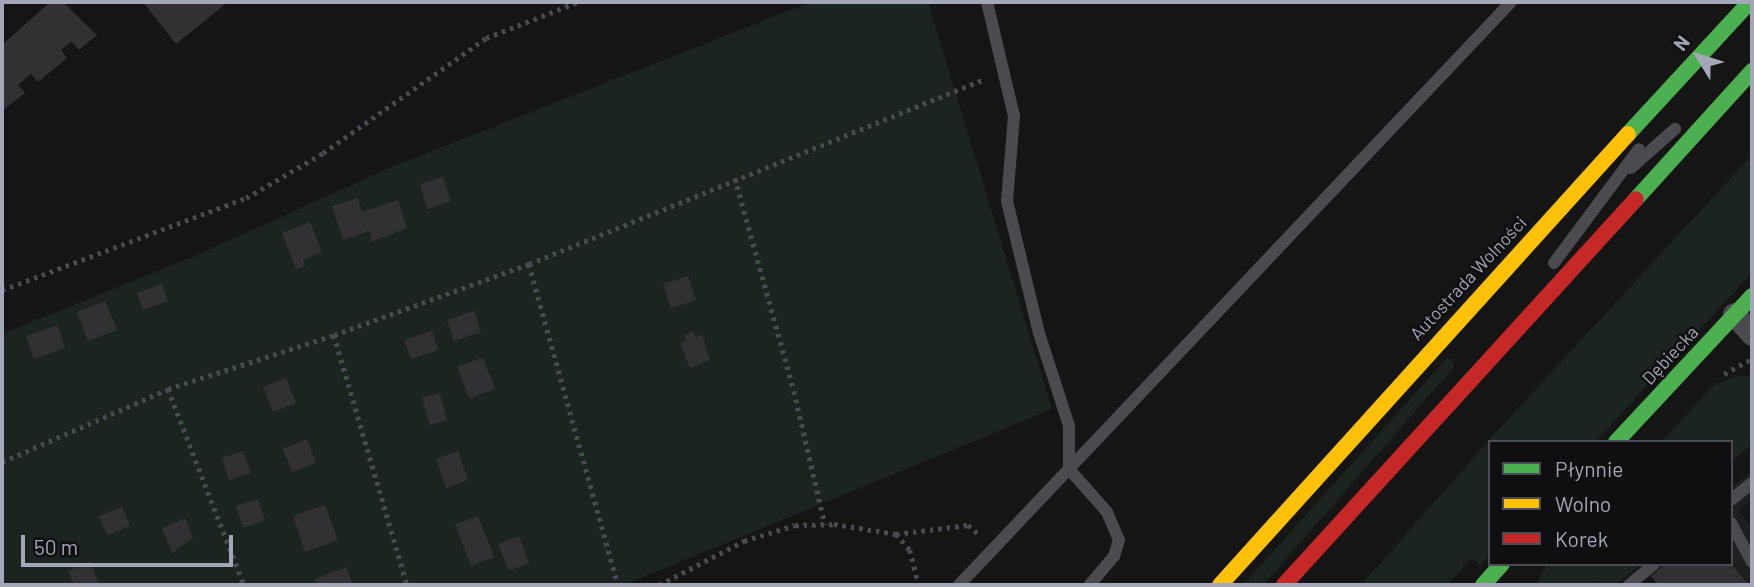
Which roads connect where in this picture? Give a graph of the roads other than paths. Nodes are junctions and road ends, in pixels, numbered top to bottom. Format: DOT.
graph roads {
  1 [pos="986,2"];
  2 [pos="1511,2"];
  3 [pos="1751,2"];
  4 [pos="1752,61"];
  5 [pos="1752,71"];
  6 [pos="1608,189"];
  7 [pos="1543,277"];
  8 [pos="1535,288"];
  9 [pos="1752,296"];
  10 [pos="1734,314"];
  11 [pos="1752,334"];
  12 [pos="1433,345"];
  13 [pos="1471,376"];
  14 [pos="1618,440"];
  15 [pos="1069,469"];
  16 [pos="1752,483"];
  17 [pos="1733,498"];
  18 [pos="1733,527"];
  19 [pos="1752,562"];
  20 [pos="1500,566"];
  21 [pos="1652,566"];
  22 [pos="959,585"];
  23 [pos="1090,585"];
  24 [pos="1220,585"];
  25 [pos="1284,585"];
  26 [pos="1483,585"];
  27 [pos="1629,585"];
  1 -- 15 [label="lane"];
  2 -- 15 [label="lane"];
  3 -- 6 [label="lane"];
  3 -- 12 [label="main road, Autostrada Wolności"];
  4 -- 6 [label="lane"];
  5 -- 13 [label="main road"];
  6 -- 7 [label="lane"];
  6 -- 12 [label="lane"];
  8 -- 13 [label="lane"];
  9 -- 10 [label="main road, Dębiecka"];
  10 -- 11 [label="street"];
  10 -- 14 [label="main road, Dębiecka"];
  12 -- 24 [label="main road, Autostrada Wolności"];
  13 -- 25 [label="main road"];
  15 -- 22 [label="lane"];
  15 -- 23 [label="lane"];
  16 -- 17 [label="lane"];
  18 -- 19 [label="lane"];
  20 -- 26 [label="main road"];
  21 -- 27 [label="lane"];
}
